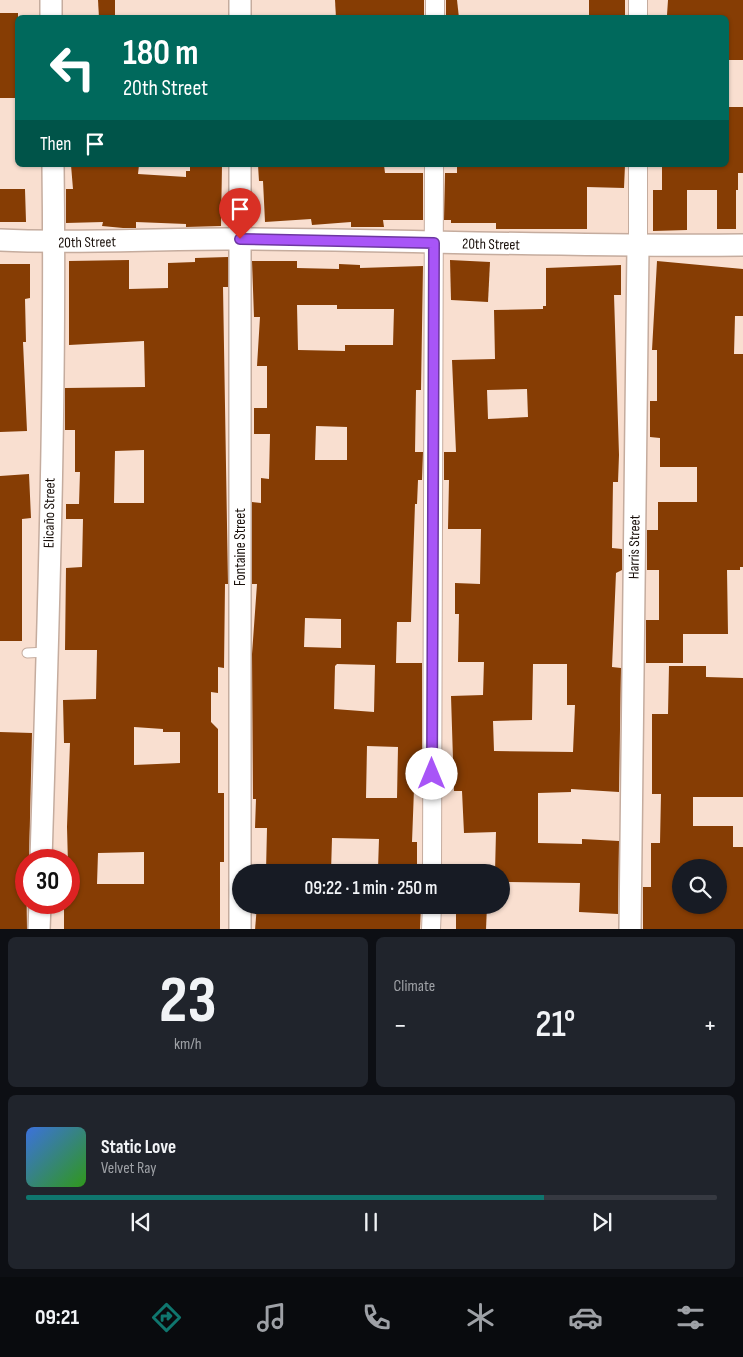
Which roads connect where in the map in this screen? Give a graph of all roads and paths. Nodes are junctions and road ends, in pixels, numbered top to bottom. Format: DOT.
graph roads {
  1 [pos="51,0"];
  2 [pos="240,0"];
  3 [pos="435,0"];
  4 [pos="638,0"];
  5 [pos="51,15"];
  6 [pos="240,15"];
  7 [pos="435,15"];
  8 [pos="638,15"];
  9 [pos="53,167"];
  10 [pos="240,167"];
  11 [pos="434,167"];
  12 [pos="638,167"];
  13 [pos="240,239"];
  14 [pos="0,240"];
  15 [pos="54,243"];
  16 [pos="434,243"];
  17 [pos="743,245"];
  18 [pos="638,246"];
  19 [pos="41,849"];
  20 [pos="432,864"];
  21 [pos="40,914"];
  22 [pos="432,914"];
  23 [pos="39,929"];
  24 [pos="240,929"];
  25 [pos="432,929"];
  26 [pos="630,929"];
  1 -- 5 [label="street"];
  2 -- 6 [label="street"];
  3 -- 7 [label="street"];
  4 -- 8 [label="street"];
  9 -- 15 [label="street, Elicaño Street"];
  10 -- 13 [label="street, Fontaine Street"];
  11 -- 16 [label="street"];
  12 -- 18 [label="street, Harris Street"];
  13 -- 15 [label="street, 20th Street"];
  13 -- 16 [label="street, 20th Street"];
  13 -- 24 [label="street, Fontaine Street"];
  14 -- 15 [label="street, 20th Street"];
  15 -- 19 [label="street, Elicaño Street"];
  16 -- 18 [label="street, 20th Street"];
  16 -- 20 [label="street"];
  17 -- 18 [label="street, 20th Street"];
  18 -- 26 [label="street, Harris Street"];
  21 -- 23 [label="street"];
  22 -- 25 [label="street"];
}
